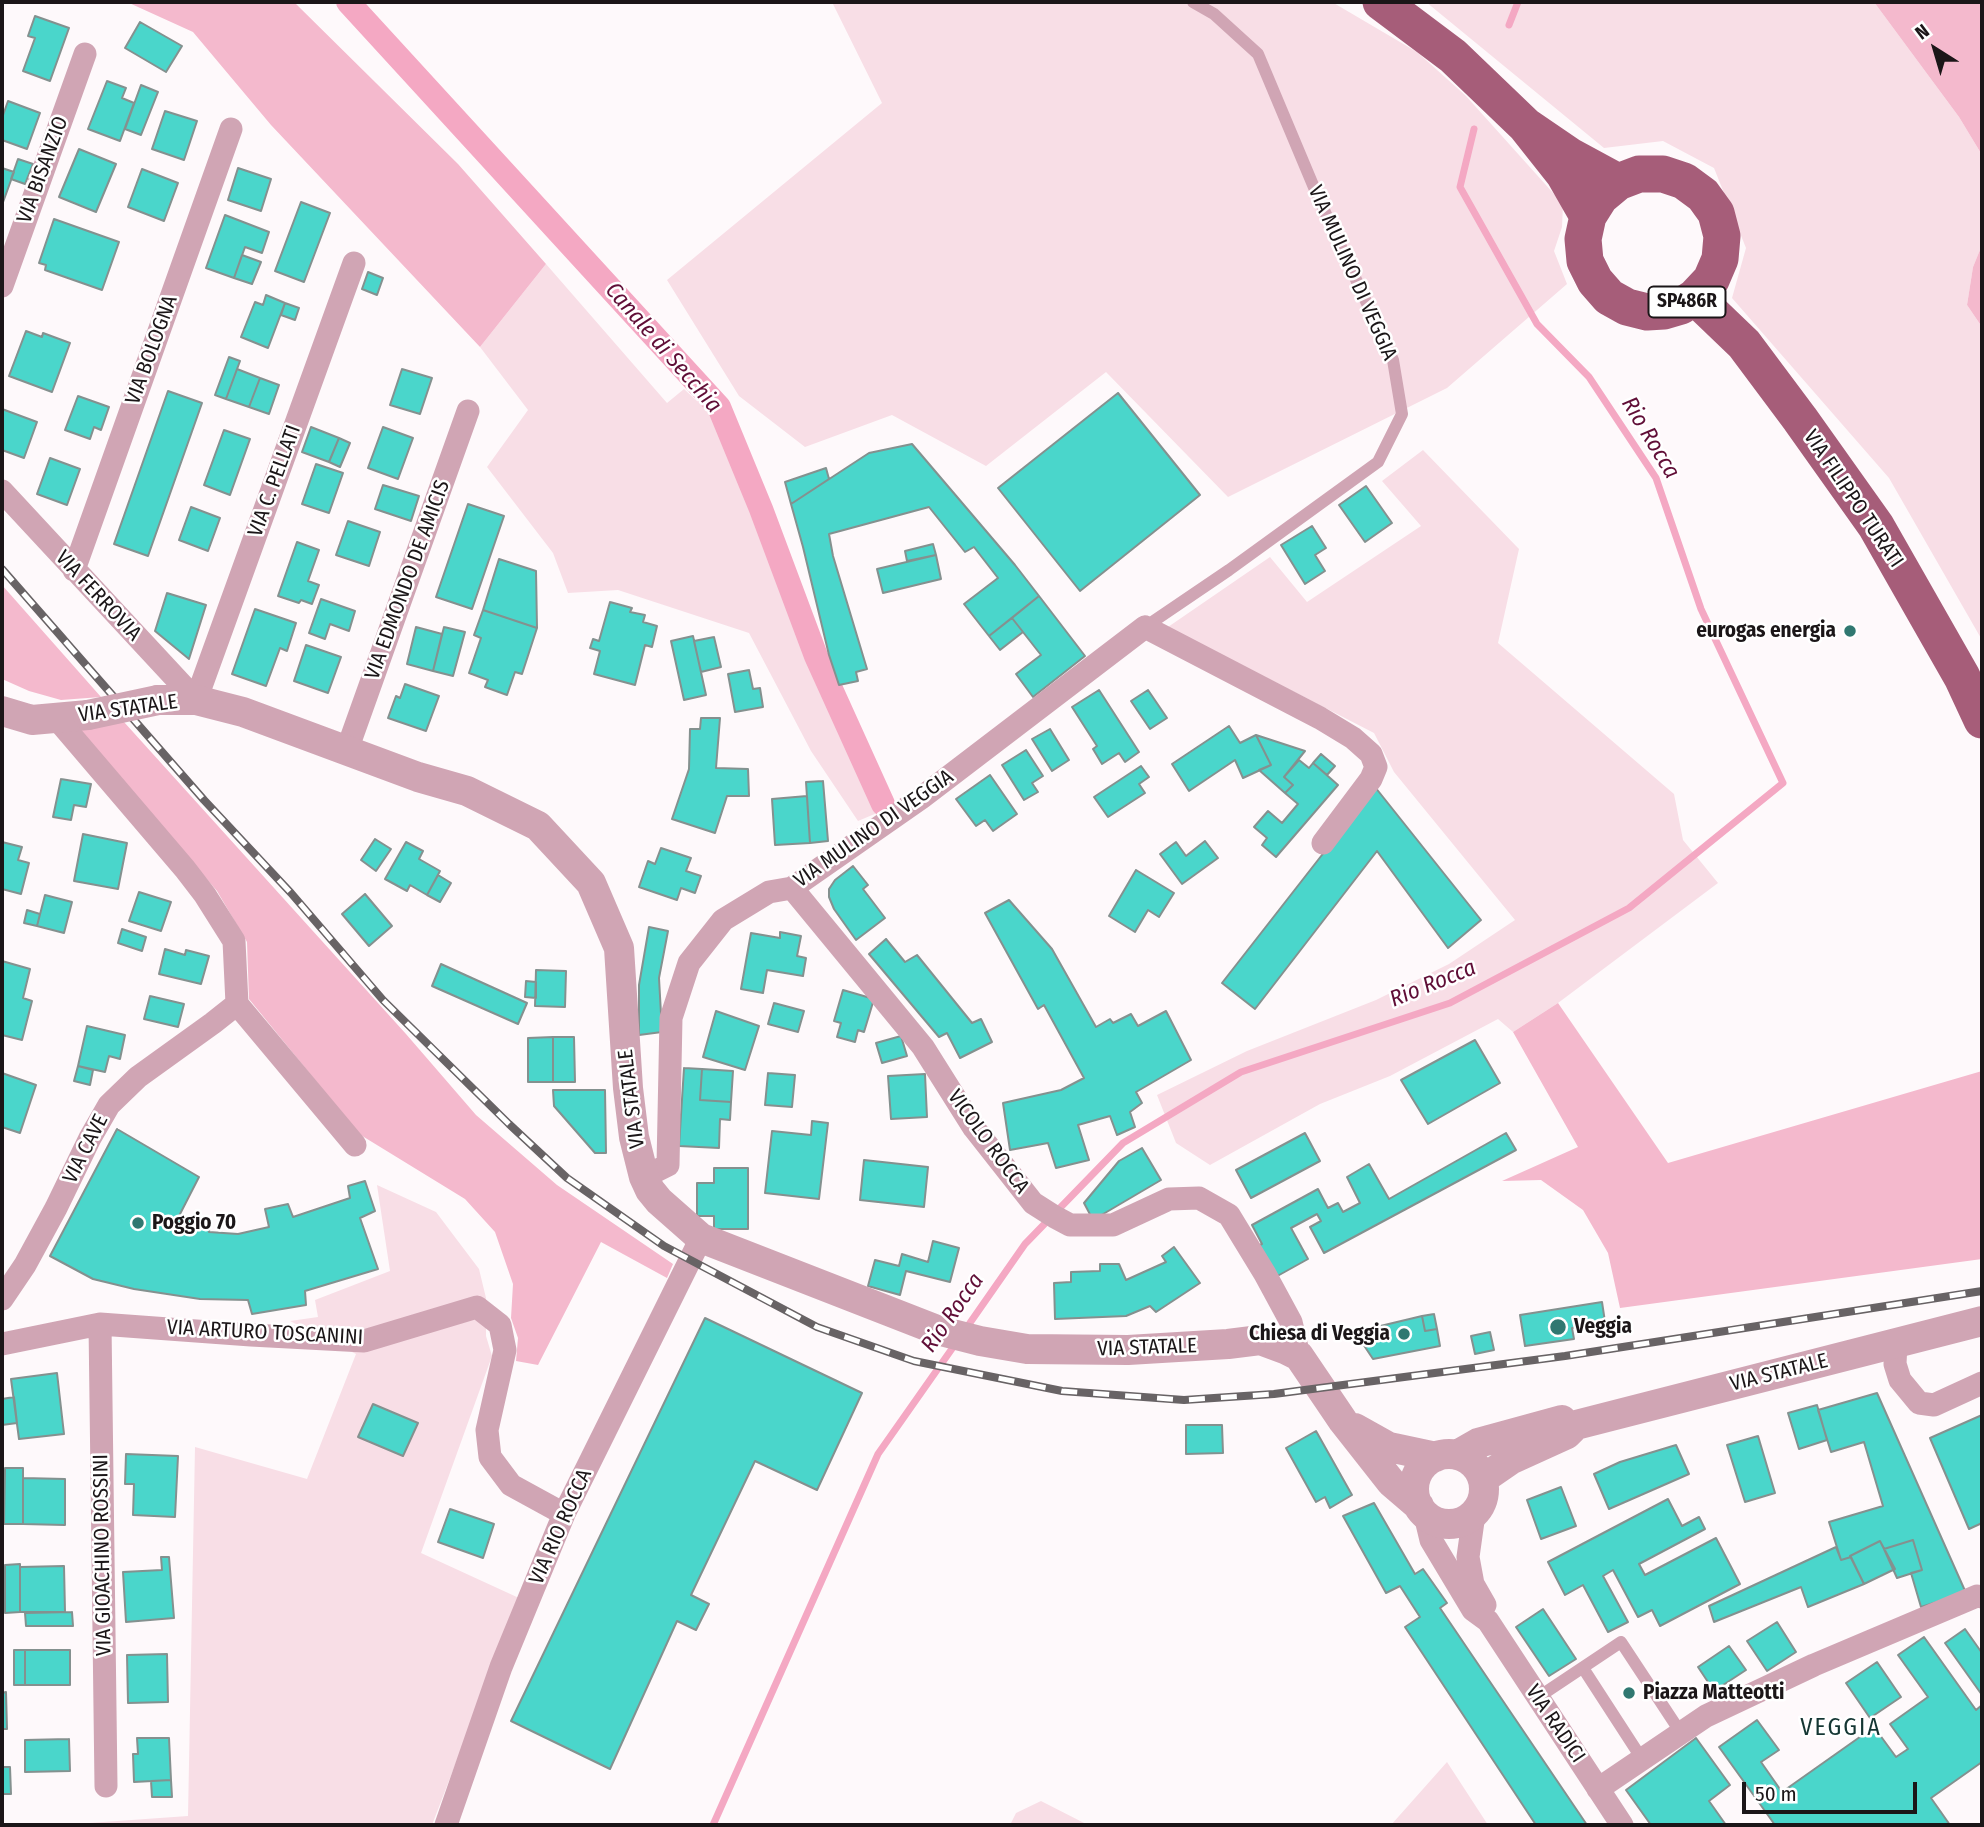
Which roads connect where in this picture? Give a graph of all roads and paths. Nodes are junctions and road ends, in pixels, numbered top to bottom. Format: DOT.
graph roads {
  1 [pos="1193,2"];
  2 [pos="1381,2"];
  3 [pos="85,54"];
  4 [pos="1526,126"];
  5 [pos="231,130"];
  6 [pos="1618,183"];
  7 [pos="1588,216"];
  8 [pos="354,263"];
  9 [pos="2,286"];
  10 [pos="1695,297"];
  11 [pos="468,411"];
  12 [pos="2,491"];
  13 [pos="74,570"];
  14 [pos="1145,627"];
  15 [pos="196,700"];
  16 [pos="2,711"];
  17 [pos="57,719"];
  18 [pos="1982,720"];
  19 [pos="347,750"];
  20 [pos="1323,843"];
  21 [pos="792,888"];
  22 [pos="237,1004"];
  23 [pos="355,1145"];
  24 [pos="644,1177"];
  25 [pos="701,1238"];
  26 [pos="2,1299"];
  27 [pos="1982,1321"];
  28 [pos="100,1324"];
  29 [pos="1896,1343"];
  30 [pos="2,1344"];
  31 [pos="1299,1356"];
  32 [pos="1982,1383"];
  33 [pos="1343,1421"];
  34 [pos="1576,1425"];
  35 [pos="1447,1456"];
  36 [pos="1483,1479"];
  37 [pos="1422,1510"];
  38 [pos="564,1514"];
  39 [pos="1474,1514"];
  40 [pos="1982,1597"];
  41 [pos="1488,1622"];
  42 [pos="1583,1668"];
  43 [pos="1537,1698"];
  44 [pos="1681,1733"];
  45 [pos="1642,1759"];
  46 [pos="106,1786"];
  47 [pos="1598,1789"];
  48 [pos="446,1825"];
  49 [pos="1622,1825"];
  1 -- 14 [label="lane, VIA MULINO DI VEGGIA"];
  2 -- 4 [label="main road"];
  3 -- 9 [label="street, VIA BISANZIO"];
  4 -- 6 [label="main road"];
  4 -- 7 [label="main road"];
  5 -- 13 [label="street, VIA BOLOGNA"];
  6 -- 7 [label="main road, SP486R"];
  6 -- 10 [label="main road, SP486R"];
  7 -- 10 [label="main road, SP486R"];
  8 -- 15 [label="street, VIA C. PELLATI"];
  10 -- 18 [label="main road, VIA FILIPPO TURATI / SP486R"];
  11 -- 19 [label="street, VIA EDMONDO DE AMICIS"];
  12 -- 13 [label="street, VIA FERROVIA"];
  13 -- 15 [label="street, VIA FERROVIA"];
  14 -- 20 [label="street"];
  14 -- 21 [label="street, VIA MULINO DI VEGGIA"];
  15 -- 17 [label="street, VIA STATALE, bridge"];
  15 -- 19 [label="street, VIA STATALE"];
  16 -- 17 [label="street, VIA STATALE"];
  17 -- 22 [label="street"];
  19 -- 24 [label="street, VIA STATALE"];
  21 -- 24 [label="street, VIA MULINO DI VEGGIA"];
  21 -- 31 [label="street, VICOLO ROCCA"];
  22 -- 23 [label="street"];
  22 -- 26 [label="street, VIA CAVE"];
  24 -- 25 [label="street, VIA STATALE"];
  25 -- 31 [label="street, VIA STATALE"];
  25 -- 38 [label="street, VIA RIO ROCCA"];
  27 -- 29 [label="street, VIA STATALE"];
  28 -- 30 [label="street, VIA ARTURO TOSCANINI"];
  28 -- 38 [label="street, VIA ARTURO TOSCANINI"];
  28 -- 46 [label="street, VIA GIOACHINO ROSSINI"];
  29 -- 32 [label="street"];
  29 -- 34 [label="street, VIA STATALE"];
  31 -- 33 [label="street"];
  33 -- 35 [label="street"];
  33 -- 37 [label="street"];
  34 -- 35 [label="street, VIA STATALE"];
  34 -- 36 [label="street, VIA STATALE"];
  35 -- 36 [label="street"];
  35 -- 37 [label="street, VIA STATALE"];
  36 -- 39 [label="street"];
  37 -- 39 [label="street"];
  37 -- 41 [label="street"];
  38 -- 48 [label="street, VIA RIO ROCCA"];
  39 -- 41 [label="street"];
  40 -- 44 [label="street"];
  41 -- 43 [label="street, VIA RADICI"];
  42 -- 43 [label="lane"];
  42 -- 44 [label="lane"];
  42 -- 45 [label="lane"];
  43 -- 47 [label="street, VIA RADICI"];
  44 -- 45 [label="street"];
  45 -- 47 [label="street"];
  47 -- 49 [label="street, VIA RADICI"];
}
